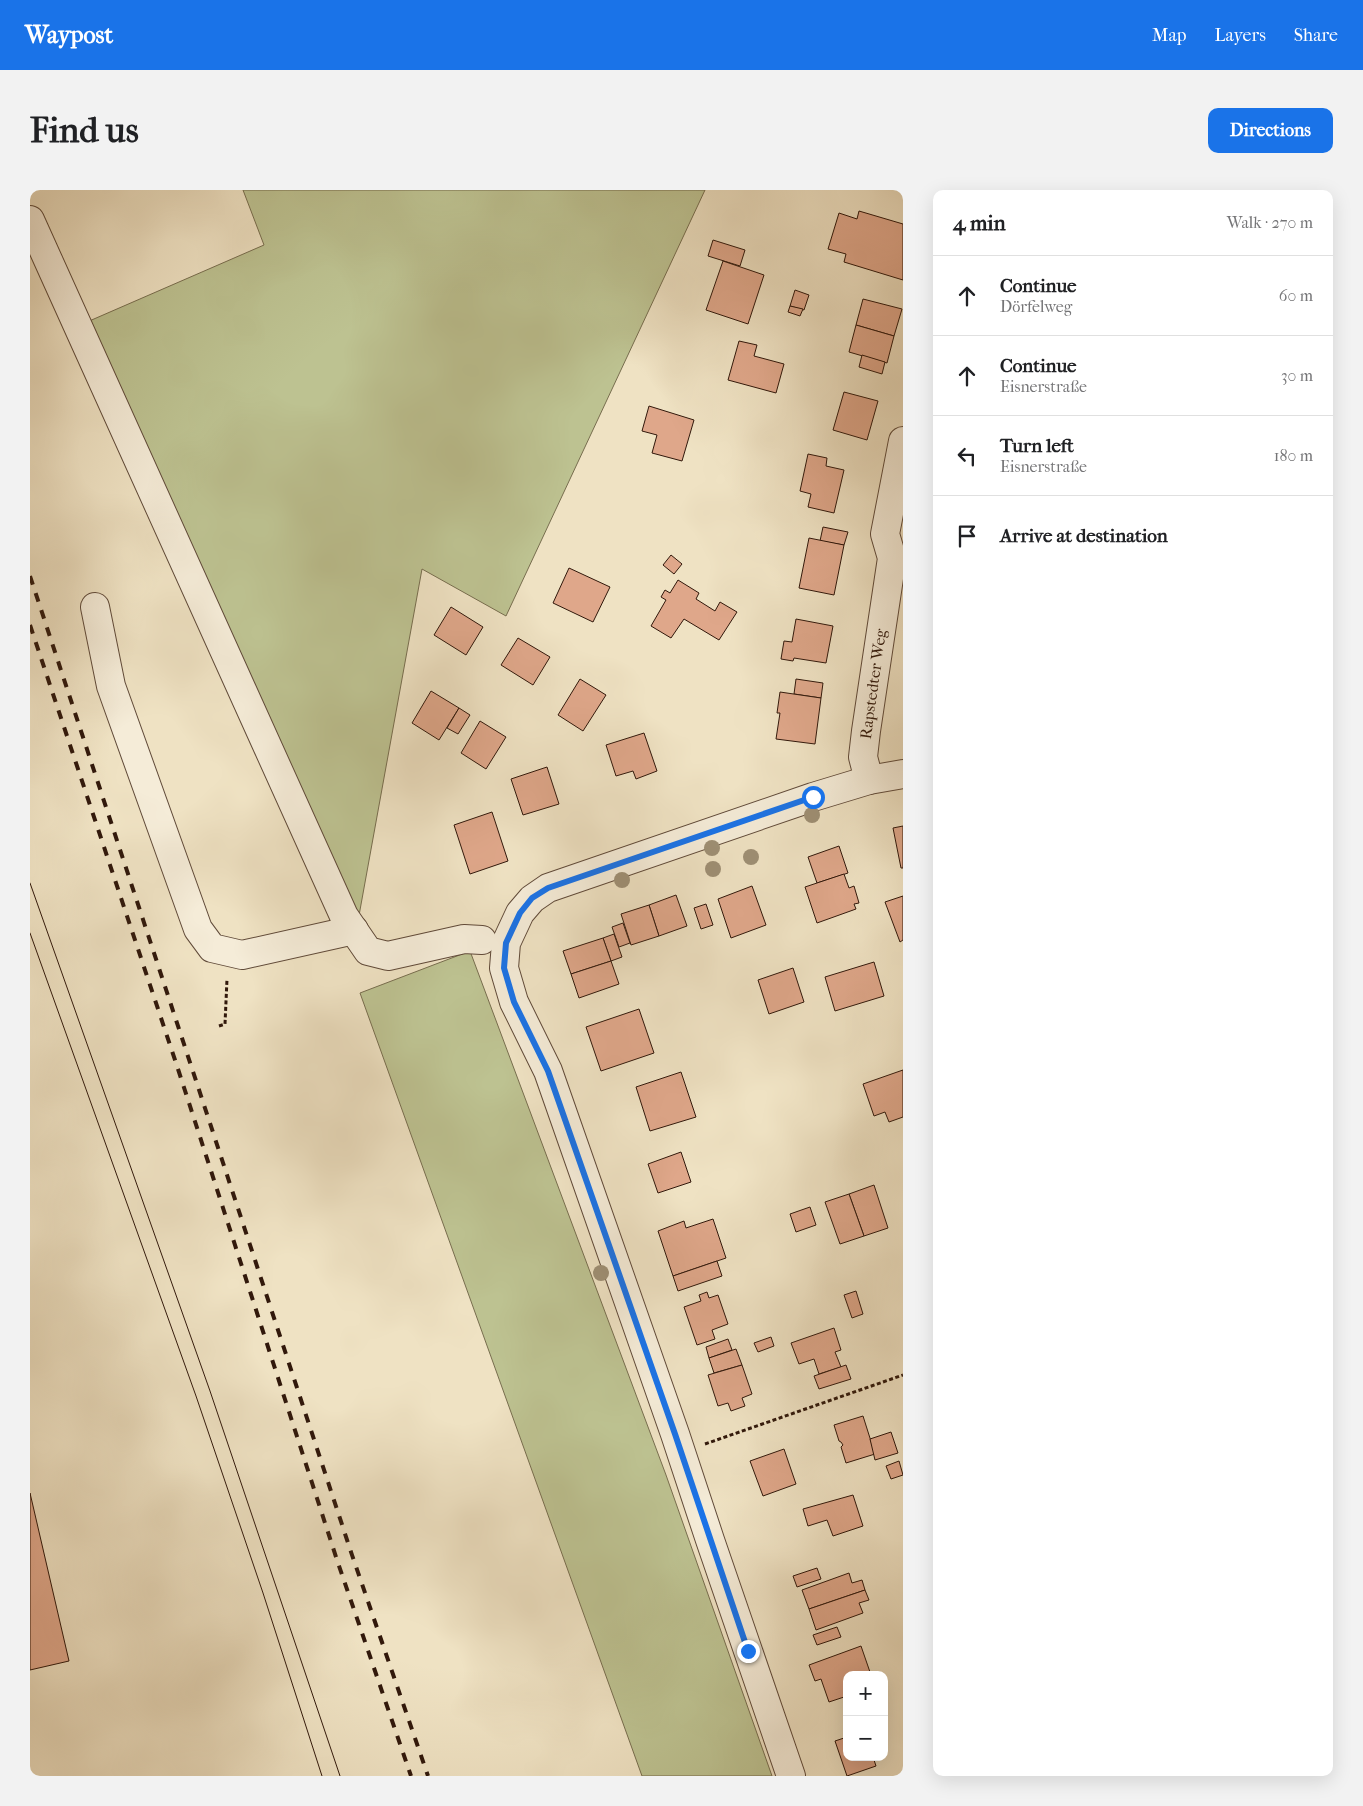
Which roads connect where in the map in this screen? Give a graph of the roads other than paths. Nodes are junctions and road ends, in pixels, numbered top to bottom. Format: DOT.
graph roads {
  1 [pos="30,220"];
  2 [pos="903,441"];
  3 [pos="95,607"];
  4 [pos="903,774"];
  5 [pos="869,780"];
  6 [pos="354,930"];
  7 [pos="482,940"];
  8 [pos="791,1776"];
  1 -- 6 [label="street"];
  2 -- 5 [label="street, Rapstedter Weg"];
  3 -- 6 [label="street"];
  4 -- 5 [label="street"];
  5 -- 8 [label="street"];
  6 -- 7 [label="street"];
}
